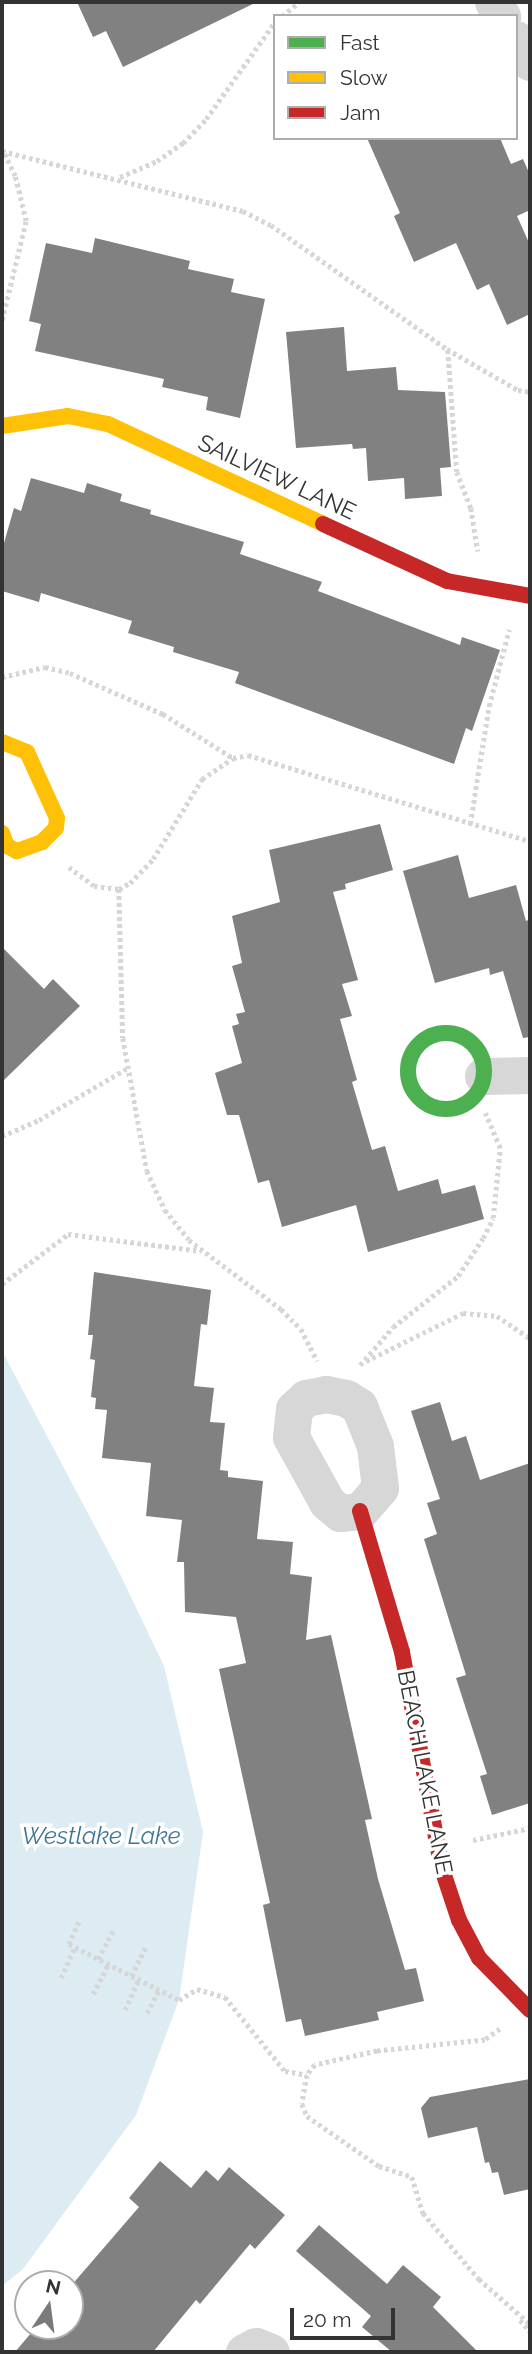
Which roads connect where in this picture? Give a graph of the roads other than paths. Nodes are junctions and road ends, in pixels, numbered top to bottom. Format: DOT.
graph roads {
  1 [pos="518,42"];
  2 [pos="530,62"];
  3 [pos="2,426"];
  4 [pos="524,595"];
  5 [pos="2,742"];
  6 [pos="2,833"];
  7 [pos="530,1074"];
  8 [pos="478,1087"];
  9 [pos="360,1511"];
  10 [pos="527,2008"];
  11 [pos="244,2352"];
  12 [pos="271,2352"];
  1 -- 2 [label="street"];
  3 -- 4 [label="street, SAILVIEW LANE"];
  5 -- 6 [label="street"];
  7 -- 8 [label="street"];
  8 -- 8 [label="street"];
  9 -- 9 [label="street"];
  9 -- 10 [label="street, BEACH LAKE LANE"];
  11 -- 12 [label="street"];
}
